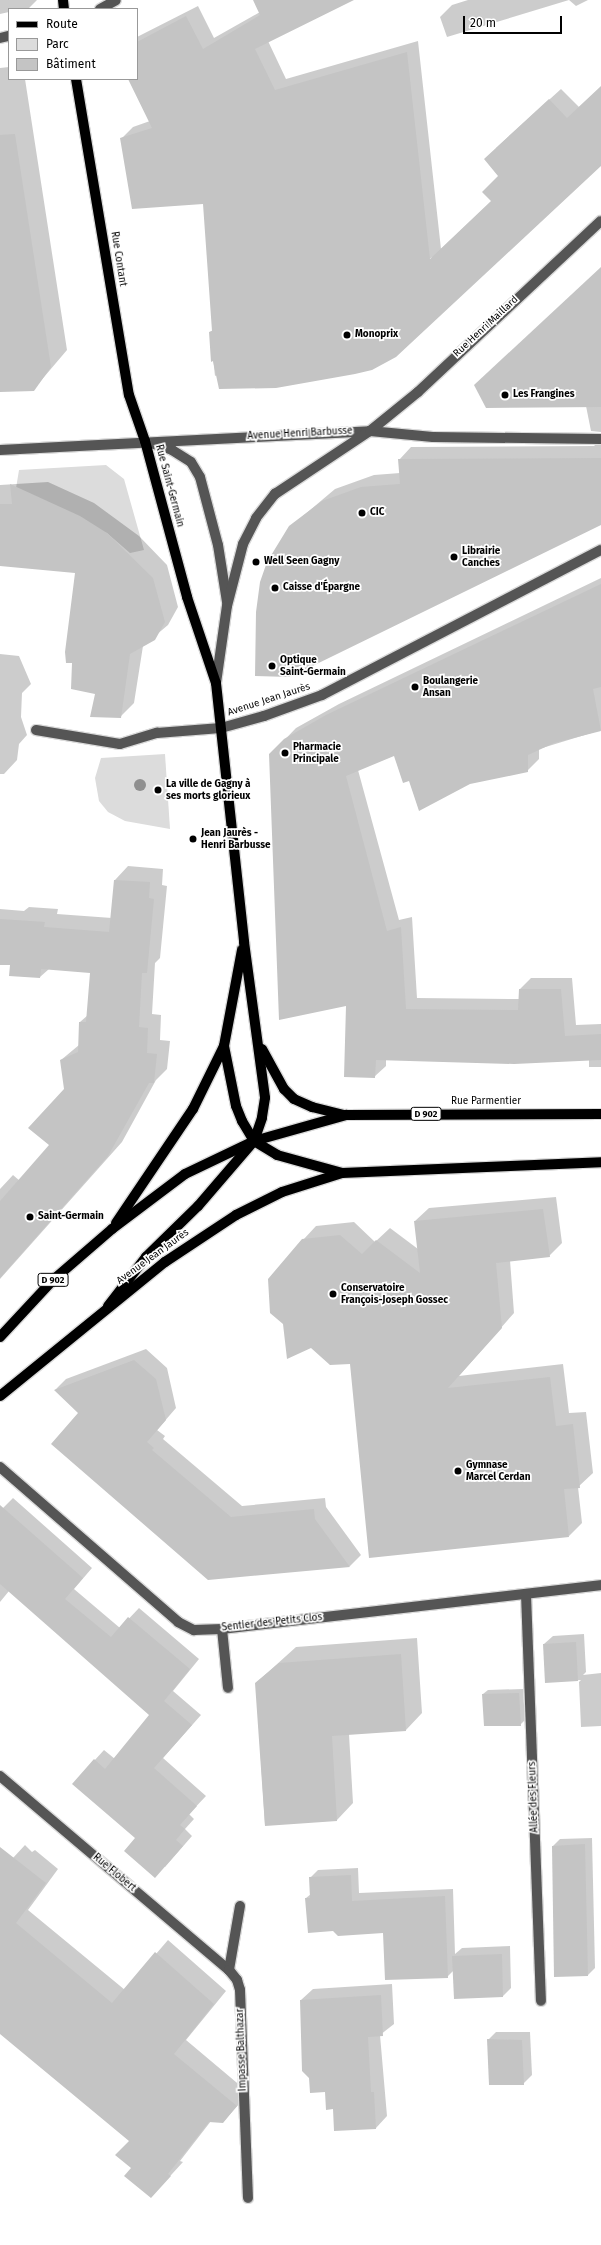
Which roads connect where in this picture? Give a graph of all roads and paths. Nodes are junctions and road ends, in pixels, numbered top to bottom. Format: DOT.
graph roads {
  1 [pos="116,0"];
  2 [pos="102,8"];
  3 [pos="76,80"];
  4 [pos="601,221"];
  5 [pos="370,430"];
  6 [pos="601,439"];
  7 [pos="145,441"];
  8 [pos="0,450"];
  9 [pos="601,550"];
  10 [pos="227,606"];
  11 [pos="216,682"];
  12 [pos="221,728"];
  13 [pos="36,730"];
  14 [pos="244,942"];
  15 [pos="260,1044"];
  16 [pos="224,1046"];
  17 [pos="601,1114"];
  18 [pos="346,1115"];
  19 [pos="254,1141"];
  20 [pos="601,1162"];
  21 [pos="342,1173"];
  22 [pos="112,1229"];
  23 [pos="108,1306"];
  24 [pos="0,1337"];
  25 [pos="0,1396"];
  26 [pos="0,1467"];
  27 [pos="601,1585"];
  28 [pos="526,1594"];
  29 [pos="222,1630"];
  30 [pos="228,1688"];
  31 [pos="0,1776"];
  32 [pos="240,1906"];
  33 [pos="229,1970"];
  34 [pos="541,2000"];
  35 [pos="248,2198"];
  1 -- 2 [label="street"];
  3 -- 7 [label="main road, Rue Contant"];
  4 -- 5 [label="street, Rue Henri Maillard"];
  5 -- 6 [label="street, Avenue Henri Barbusse"];
  5 -- 7 [label="street, Avenue Henri Barbusse"];
  5 -- 10 [label="street, Rue Saint-Germain"];
  7 -- 8 [label="street, Avenue Henri Barbusse"];
  7 -- 10 [label="street, Rue Saint-Germain"];
  7 -- 11 [label="main road, Rue Saint-Germain"];
  9 -- 12 [label="street, Avenue Jean Jaurès"];
  10 -- 11 [label="street, Rue Saint-Germain"];
  11 -- 12 [label="main road, Rue Saint-Germain"];
  12 -- 13 [label="street"];
  12 -- 14 [label="main road, Avenue Jean Jaurès"];
  14 -- 15 [label="main road"];
  14 -- 16 [label="main road"];
  15 -- 18 [label="main road"];
  15 -- 19 [label="main road"];
  16 -- 19 [label="main road"];
  16 -- 22 [label="main road"];
  17 -- 18 [label="main road, Rue Parmentier / D 902"];
  18 -- 19 [label="main road, Rue Parmentier / D 902"];
  19 -- 21 [label="main road"];
  19 -- 22 [label="main road, D 902"];
  19 -- 23 [label="main road"];
  20 -- 21 [label="main road"];
  21 -- 23 [label="main road, Avenue Jean Jaurès"];
  22 -- 24 [label="main road, D 902"];
  23 -- 25 [label="main road, Avenue Jean Jaurès"];
  26 -- 29 [label="street, Sentier des Petits Clos"];
  27 -- 28 [label="street, Sentier des Petits Clos"];
  28 -- 29 [label="street, Sentier des Petits Clos"];
  28 -- 34 [label="street, Allée des Fleurs"];
  29 -- 30 [label="street"];
  31 -- 33 [label="street, Rue Flobert"];
  32 -- 33 [label="street"];
  33 -- 35 [label="street, Impasse Balthazar"];
}
